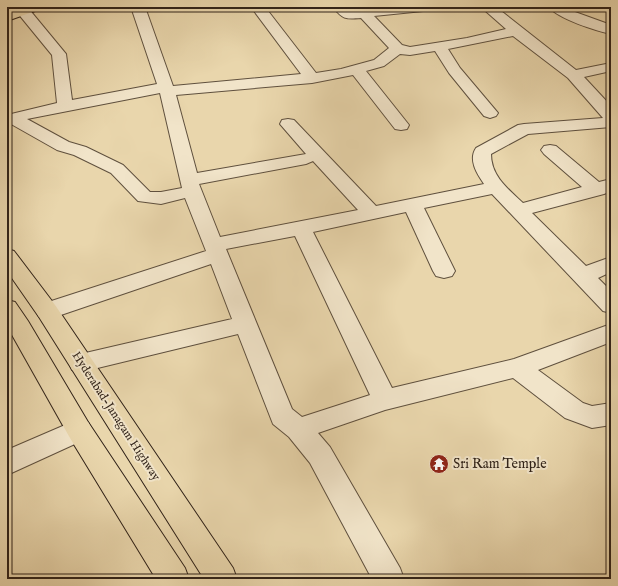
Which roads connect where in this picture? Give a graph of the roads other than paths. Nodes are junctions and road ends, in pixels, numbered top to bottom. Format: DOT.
graph roads {
  1 [pos="138,7"];
  2 [pos="258,7"];
  3 [pos="340,7"];
  4 [pos="423,7"];
  5 [pos="488,7"];
  6 [pos="556,7"];
  7 [pos="28,9"];
  8 [pos="364,13"];
  9 [pos="7,17"];
  10 [pos="611,30"];
  11 [pos="516,31"];
  12 [pos="439,46"];
  13 [pos="397,49"];
  14 [pos="611,67"];
  15 [pos="356,70"];
  16 [pos="573,75"];
  17 [pos="312,78"];
  18 [pos="166,89"];
  19 [pos="65,106"];
  20 [pos="490,113"];
  21 [pos="611,116"];
  22 [pos="10,119"];
  23 [pos="611,122"];
  24 [pos="288,124"];
  25 [pos="401,125"];
  26 [pos="550,150"];
  27 [pos="306,159"];
  28 [pos="190,186"];
  29 [pos="496,187"];
  30 [pos="604,187"];
  31 [pos="413,205"];
  32 [pos="519,210"];
  33 [pos="372,213"];
  34 [pos="301,228"];
  35 [pos="215,250"];
  36 [pos="7,256"];
  37 [pos="611,264"];
  38 [pos="444,271"];
  39 [pos="582,276"];
  40 [pos="611,305"];
  41 [pos="7,308"];
  42 [pos="47,310"];
  43 [pos="245,324"];
  44 [pos="611,333"];
  45 [pos="81,363"];
  46 [pos="517,368"];
  47 [pos="385,400"];
  48 [pos="611,414"];
  49 [pos="298,429"];
  50 [pos="78,430"];
  51 [pos="7,463"];
  52 [pos="174,579"];
  53 [pos="222,579"];
  54 [pos="389,579"];
  1 -- 18 [label="street"];
  2 -- 17 [label="street"];
  3 -- 8 [label="street"];
  4 -- 8 [label="street"];
  5 -- 11 [label="street"];
  6 -- 10 [label="street"];
  7 -- 9 [label="main road"];
  7 -- 19 [label="street"];
  8 -- 13 [label="street"];
  11 -- 12 [label="street"];
  11 -- 16 [label="street"];
  12 -- 13 [label="street"];
  12 -- 20 [label="street"];
  13 -- 15 [label="street"];
  14 -- 16 [label="street"];
  15 -- 17 [label="street"];
  15 -- 25 [label="street"];
  16 -- 21 [label="street"];
  17 -- 18 [label="street"];
  18 -- 19 [label="street"];
  18 -- 28 [label="street"];
  19 -- 22 [label="street"];
  22 -- 28 [label="street"];
  23 -- 29 [label="street"];
  24 -- 33 [label="street"];
  26 -- 30 [label="street"];
  27 -- 28 [label="street"];
  28 -- 35 [label="street"];
  29 -- 31 [label="street"];
  29 -- 32 [label="street"];
  30 -- 32 [label="street"];
  31 -- 33 [label="street"];
  31 -- 38 [label="street"];
  32 -- 39 [label="street"];
  33 -- 34 [label="street"];
  34 -- 35 [label="street"];
  34 -- 47 [label="street"];
  35 -- 42 [label="street"];
  35 -- 43 [label="street"];
  36 -- 42 [label="main road, Hyderabad-Janagam Highway"];
  37 -- 39 [label="street"];
  39 -- 40 [label="street"];
  41 -- 50 [label="main road"];
  42 -- 45 [label="main road, Hyderabad-Janagam Highway"];
  43 -- 45 [label="street"];
  43 -- 49 [label="street"];
  44 -- 46 [label="street"];
  45 -- 53 [label="main road, Hyderabad-Janagam Highway"];
  46 -- 47 [label="street"];
  46 -- 48 [label="street"];
  47 -- 49 [label="street"];
  49 -- 54 [label="street"];
  50 -- 51 [label="street"];
  50 -- 52 [label="main road"];
}
